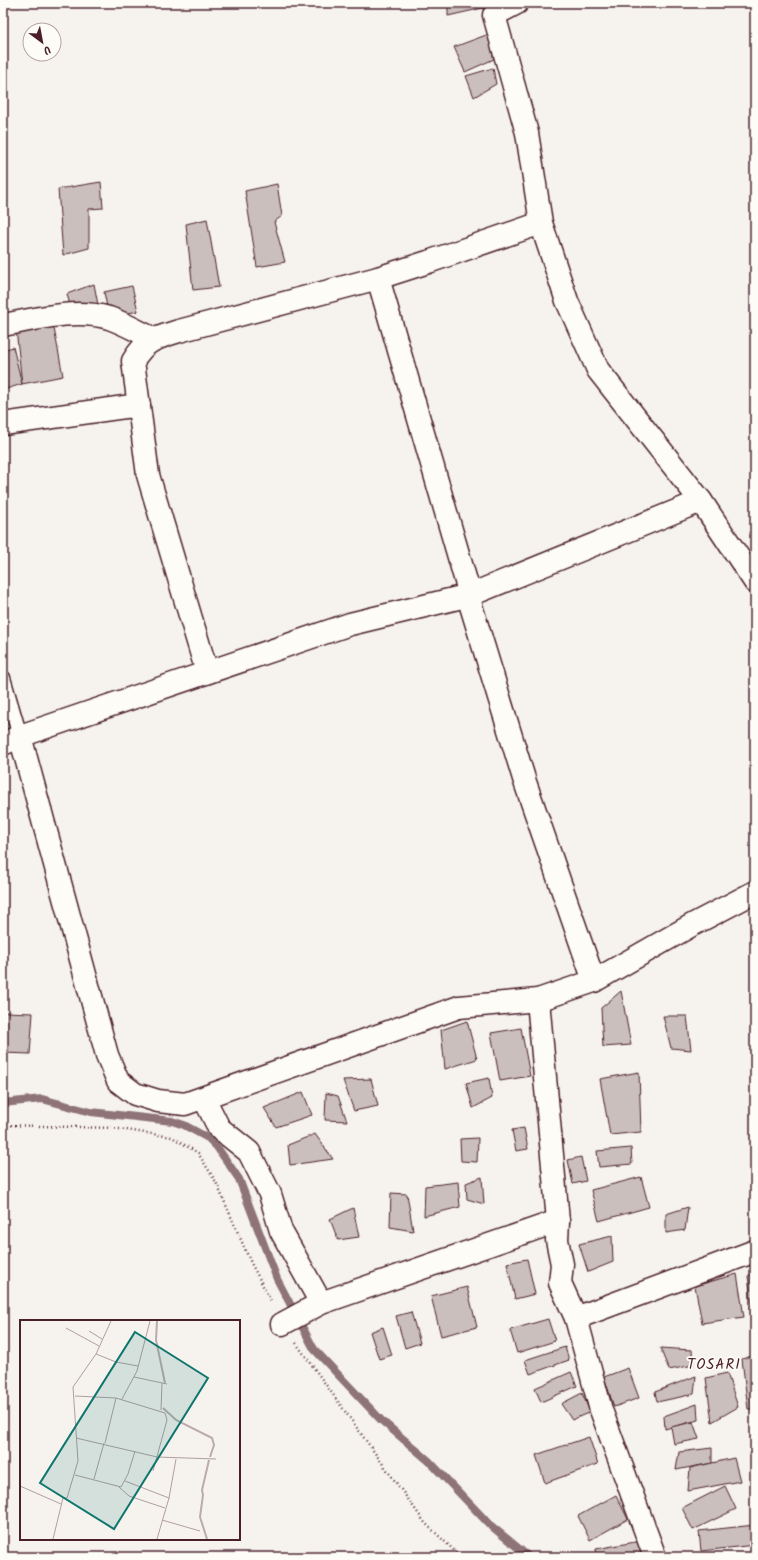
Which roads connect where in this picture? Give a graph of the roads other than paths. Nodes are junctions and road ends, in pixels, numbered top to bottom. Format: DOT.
graph roads {
  1 [pos="517,3"];
  2 [pos="541,223"];
  3 [pos="378,278"];
  4 [pos="3,325"];
  5 [pos="154,339"];
  6 [pos="139,406"];
  7 [pos="3,424"];
  8 [pos="701,501"];
  9 [pos="755,582"];
  10 [pos="469,595"];
  11 [pos="207,672"];
  12 [pos="3,678"];
  13 [pos="12,740"];
  14 [pos="755,892"];
  15 [pos="594,981"];
  16 [pos="538,1000"];
  17 [pos="204,1098"];
  18 [pos="558,1221"];
  19 [pos="755,1251"];
  20 [pos="318,1304"];
  21 [pos="576,1318"];
  22 [pos="286,1322"];
  23 [pos="655,1557"];
  1 -- 2 [label="street"];
  2 -- 3 [label="street"];
  2 -- 8 [label="street"];
  3 -- 5 [label="street"];
  3 -- 10 [label="street"];
  4 -- 5 [label="street"];
  5 -- 6 [label="street"];
  6 -- 7 [label="street"];
  6 -- 11 [label="street"];
  8 -- 9 [label="street"];
  8 -- 10 [label="street"];
  10 -- 11 [label="street"];
  10 -- 15 [label="street"];
  11 -- 13 [label="street"];
  12 -- 13 [label="lane"];
  13 -- 17 [label="street"];
  14 -- 15 [label="street"];
  15 -- 16 [label="street"];
  16 -- 17 [label="street"];
  16 -- 18 [label="street"];
  17 -- 20 [label="street"];
  18 -- 20 [label="street"];
  18 -- 21 [label="street"];
  19 -- 21 [label="street"];
  20 -- 22 [label="street"];
  21 -- 23 [label="street"];
}
